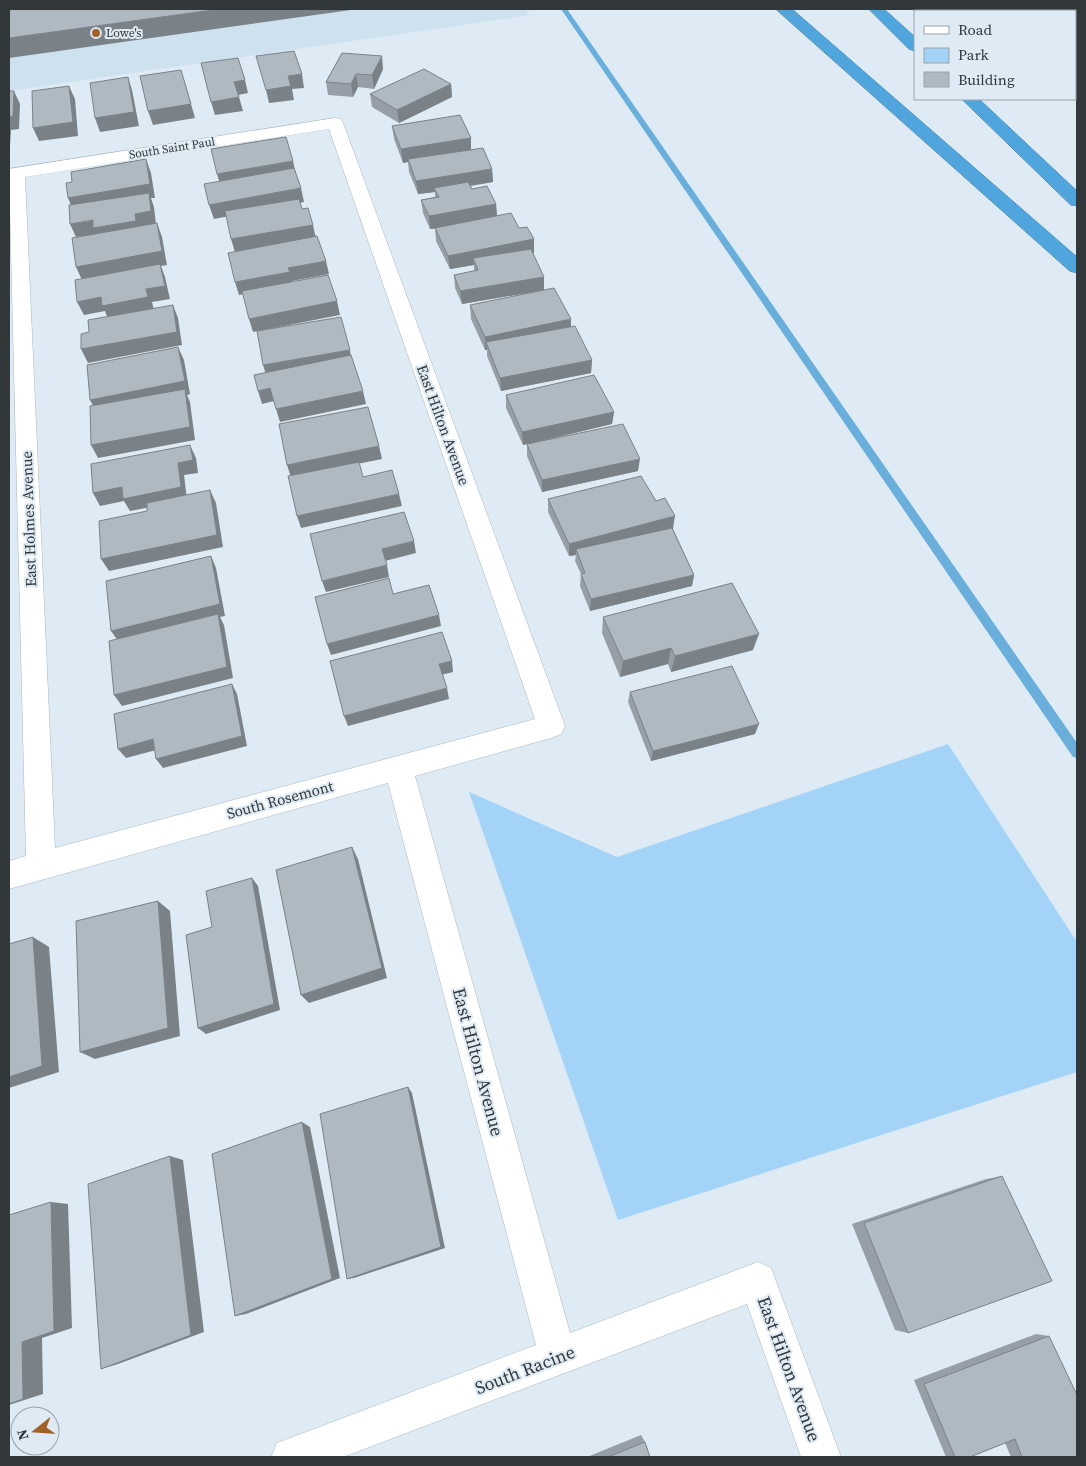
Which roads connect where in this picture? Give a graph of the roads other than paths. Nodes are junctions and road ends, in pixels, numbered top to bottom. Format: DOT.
graph roads {
  1 [pos="783,9"];
  2 [pos="876,9"];
  3 [pos="914,45"];
  4 [pos="971,100"];
  5 [pos="335,123"];
  6 [pos="12,173"];
  7 [pos="1077,201"];
  8 [pos="1077,266"];
  9 [pos="551,726"];
  10 [pos="398,767"];
  11 [pos="41,866"];
  12 [pos="9,875"];
  13 [pos="758,1281"];
  14 [pos="558,1358"];
  15 [pos="291,1457"];
  16 [pos="821,1457"];
  1 -- 8 [label="highway"];
  2 -- 3 [label="highway"];
  4 -- 7 [label="highway"];
  5 -- 6 [label="street, South Saint Paul"];
  5 -- 9 [label="street, East Hilton Avenue"];
  6 -- 11 [label="street, East Holmes Avenue"];
  9 -- 10 [label="street, South Rosemont"];
  10 -- 11 [label="street, South Rosemont"];
  10 -- 14 [label="street, East Hilton Avenue"];
  11 -- 12 [label="street, South Rosemont"];
  13 -- 14 [label="street, South Racine"];
  13 -- 16 [label="street, East Hilton Avenue"];
  14 -- 15 [label="street, South Racine"];
}
